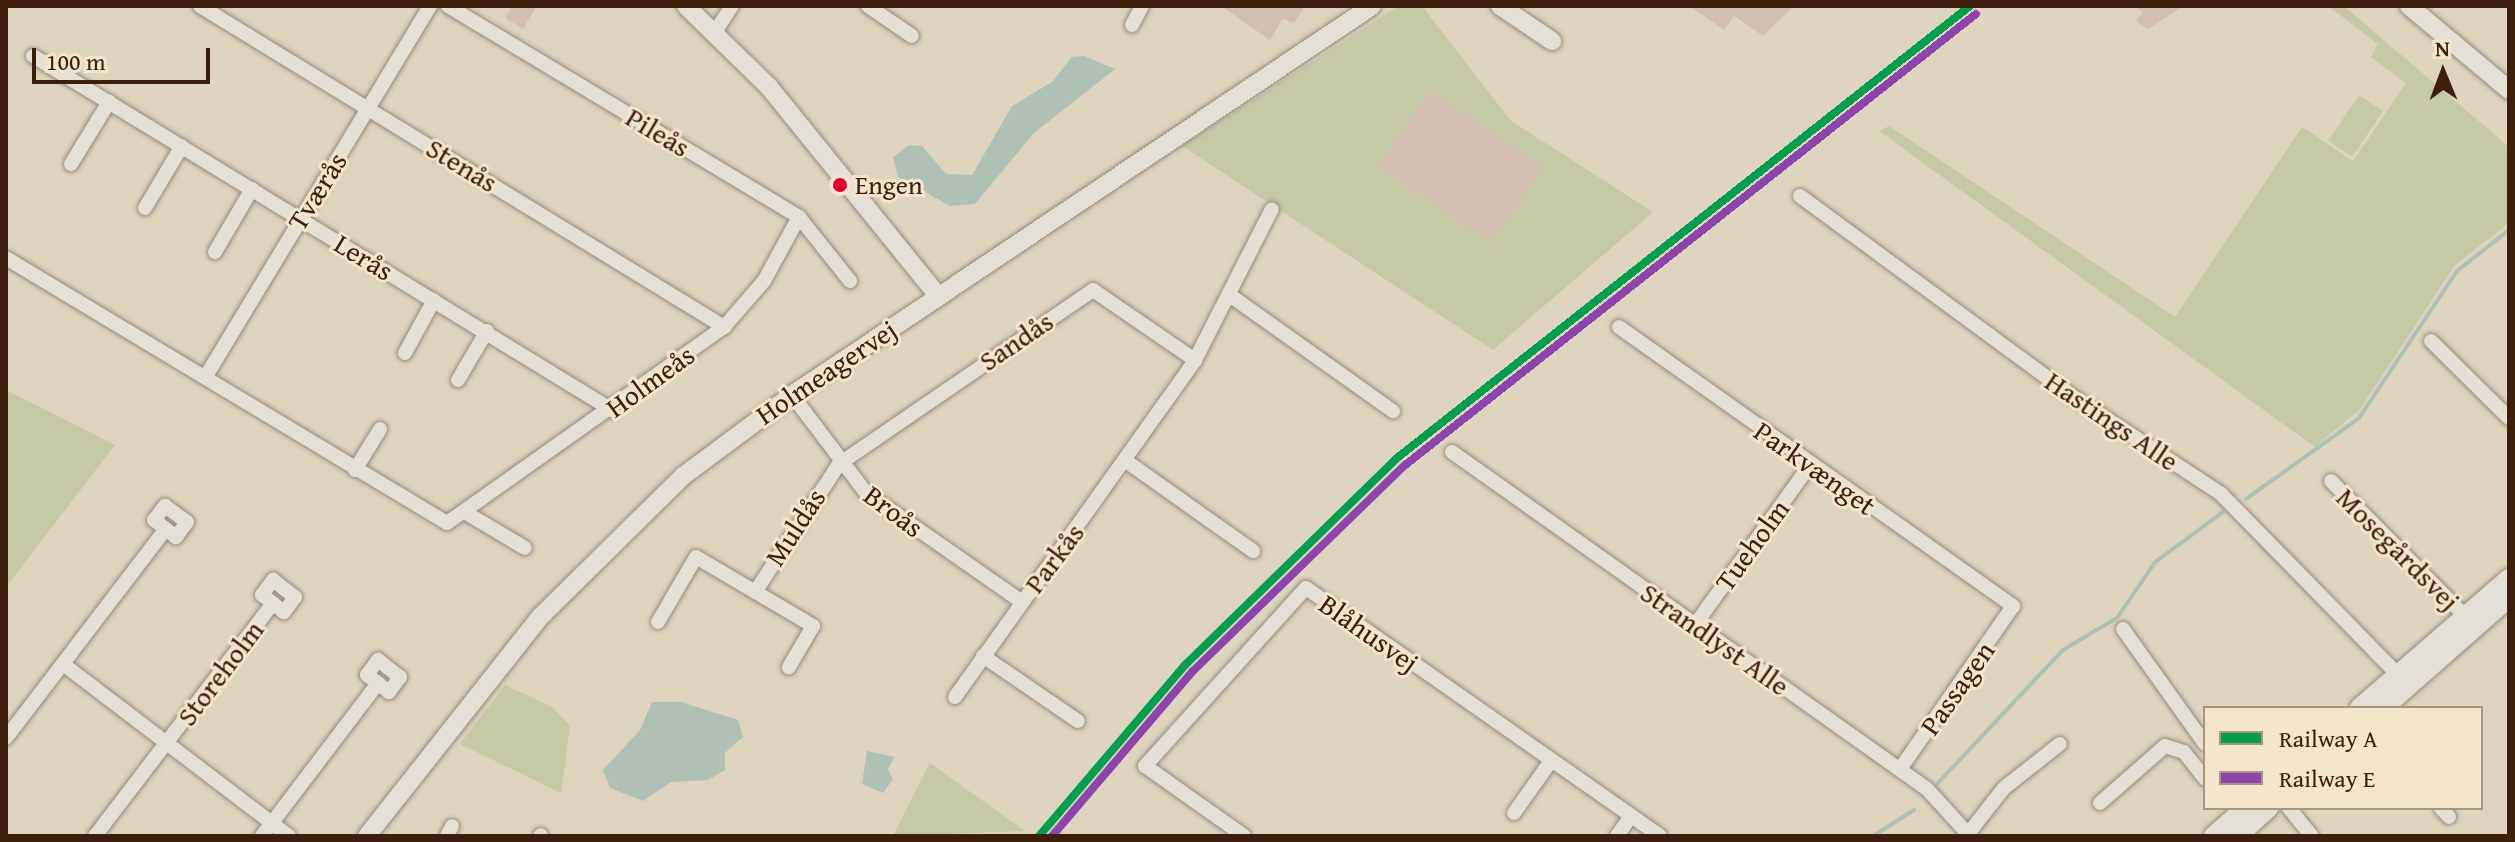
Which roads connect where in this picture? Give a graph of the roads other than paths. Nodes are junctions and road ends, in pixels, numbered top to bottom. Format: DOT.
graph roads {
  1 [pos="200,6"];
  2 [pos="430,6"];
  3 [pos="448,6"];
  4 [pos="686,6"];
  5 [pos="732,6"];
  6 [pos="868,6"];
  7 [pos="1142,6"];
  8 [pos="1372,6"];
  9 [pos="1500,6"];
  10 [pos="2409,6"];
  11 [pos="1132,25"];
  12 [pos="715,32"];
  13 [pos="912,36"];
  14 [pos="1552,41"];
  15 [pos="33,56"];
  16 [pos="2509,90"];
  17 [pos="109,102"];
  18 [pos="369,108"];
  19 [pos="182,146"];
  20 [pos="71,164"];
  21 [pos="252,189"];
  22 [pos="1800,196"];
  23 [pos="145,208"];
  24 [pos="1272,209"];
  25 [pos="799,217"];
  26 [pos="300,218"];
  27 [pos="215,252"];
  28 [pos="6,258"];
  29 [pos="850,281"];
  30 [pos="938,296"];
  31 [pos="1231,296"];
  32 [pos="434,300"];
  33 [pos="724,327"];
  34 [pos="1619,327"];
  35 [pos="487,331"];
  36 [pos="2431,341"];
  37 [pos="405,353"];
  38 [pos="1195,360"];
  39 [pos="206,376"];
  40 [pos="458,380"];
  41 [pos="792,395"];
  42 [pos="612,410"];
  43 [pos="1393,411"];
  44 [pos="2509,418"];
  45 [pos="380,429"];
  46 [pos="1452,452"];
  47 [pos="1126,461"];
  48 [pos="839,464"];
  49 [pos="1810,465"];
  50 [pos="355,470"];
  51 [pos="2331,481"];
  52 [pos="468,514"];
  53 [pos="166,529"];
  54 [pos="525,548"];
  55 [pos="1253,551"];
  56 [pos="2509,579"];
  57 [pos="755,592"];
  58 [pos="2509,597"];
  59 [pos="1021,601"];
  60 [pos="273,603"];
  61 [pos="2013,606"];
  62 [pos="2465,616"];
  63 [pos="658,622"];
  64 [pos="1695,625"];
  65 [pos="2123,629"];
  66 [pos="983,656"];
  67 [pos="63,664"];
  68 [pos="789,667"];
  69 [pos="2398,675"];
  70 [pos="378,683"];
  71 [pos="955,697"];
  72 [pos="2362,706"];
  73 [pos="2385,706"];
  74 [pos="1078,721"];
  75 [pos="6,738"];
  76 [pos="2203,741"];
  77 [pos="166,743"];
  78 [pos="2060,744"];
  79 [pos="1551,761"];
  80 [pos="1900,769"];
  81 [pos="2203,776"];
  82 [pos="2100,803"];
  83 [pos="2261,810"];
  84 [pos="2291,810"];
  85 [pos="1514,813"];
  86 [pos="1631,816"];
  87 [pos="2237,817"];
  88 [pos="272,823"];
  89 [pos="1969,835"];
  90 [pos="95,836"];
  91 [pos="262,836"];
  92 [pos="289,836"];
  93 [pos="367,836"];
  94 [pos="1244,836"];
  95 [pos="1617,836"];
  96 [pos="1660,836"];
  97 [pos="2214,836"];
  98 [pos="2312,836"];
  1 -- 18 [label="street, Stenås"];
  2 -- 18 [label="street, Tværås"];
  3 -- 25 [label="street, Pileås"];
  4 -- 12 [label="street"];
  5 -- 12 [label="street"];
  6 -- 13 [label="street"];
  7 -- 11 [label="street"];
  8 -- 30 [label="street, Holmeagervej"];
  9 -- 14 [label="street"];
  10 -- 16 [label="street"];
  12 -- 30 [label="street"];
  15 -- 17 [label="street, Lerås"];
  17 -- 19 [label="street, Lerås"];
  17 -- 20 [label="street"];
  18 -- 26 [label="street, Tværås"];
  18 -- 33 [label="street, Stenås"];
  19 -- 21 [label="street, Lerås"];
  19 -- 23 [label="street"];
  21 -- 26 [label="street, Lerås"];
  21 -- 27 [label="street"];
  22 -- 69 [label="street, Hastings Alle"];
  24 -- 31 [label="street, Parkås"];
  25 -- 29 [label="street, Pileås"];
  25 -- 33 [label="street, Holmeås"];
  26 -- 32 [label="street, Lerås"];
  26 -- 39 [label="street, Tværås"];
  28 -- 39 [label="street"];
  30 -- 41 [label="street, Holmeagervej"];
  31 -- 38 [label="street, Parkås"];
  31 -- 43 [label="street"];
  32 -- 35 [label="street, Lerås"];
  32 -- 37 [label="street"];
  33 -- 42 [label="street, Holmeås"];
  34 -- 49 [label="street, Parkvænget"];
  35 -- 40 [label="street"];
  35 -- 42 [label="street, Lerås"];
  36 -- 44 [label="street"];
  38 -- 47 [label="street, Parkås"];
  38 -- 48 [label="street, Sandås"];
  39 -- 50 [label="street"];
  41 -- 48 [label="street, Broås"];
  41 -- 93 [label="street, Holmeagervej"];
  42 -- 52 [label="street, Holmeås"];
  45 -- 50 [label="street"];
  46 -- 64 [label="street, Strandlyst Alle"];
  47 -- 55 [label="street"];
  47 -- 59 [label="street, Parkås"];
  48 -- 57 [label="street, Muldås"];
  48 -- 59 [label="street, Broås"];
  49 -- 61 [label="street, Parkvænget"];
  49 -- 64 [label="street, Tueholm"];
  50 -- 52 [label="street"];
  51 -- 62 [label="street, Mosegårdsvej"];
  52 -- 54 [label="street"];
  53 -- 67 [label="street"];
  56 -- 62 [label="main road"];
  57 -- 63 [label="street, Muldås"];
  57 -- 68 [label="street, Muldås"];
  58 -- 73 [label="main road"];
  59 -- 66 [label="street, Parkås"];
  60 -- 77 [label="street, Storeholm"];
  61 -- 80 [label="street, Passagen"];
  62 -- 69 [label="main road"];
  64 -- 80 [label="street, Strandlyst Alle"];
  65 -- 76 [label="street"];
  66 -- 71 [label="street, Parkås"];
  66 -- 74 [label="street"];
  67 -- 75 [label="street"];
  67 -- 77 [label="street, Storeholm"];
  69 -- 72 [label="main road"];
  70 -- 88 [label="street"];
  77 -- 88 [label="street, Storeholm"];
  77 -- 90 [label="street, Storeholm"];
  78 -- 89 [label="street"];
  79 -- 85 [label="street"];
  79 -- 86 [label="street, Blåhusvej"];
  79 -- 94 [label="street, Blåhusvej"];
  80 -- 89 [label="street, Strandlyst Alle"];
  81 -- 82 [label="street"];
  83 -- 87 [label="main road"];
  84 -- 98 [label="street"];
  86 -- 95 [label="street"];
  86 -- 96 [label="street, Blåhusvej"];
  87 -- 97 [label="main road"];
  88 -- 91 [label="street"];
  88 -- 92 [label="street, Storeholm"];
}
